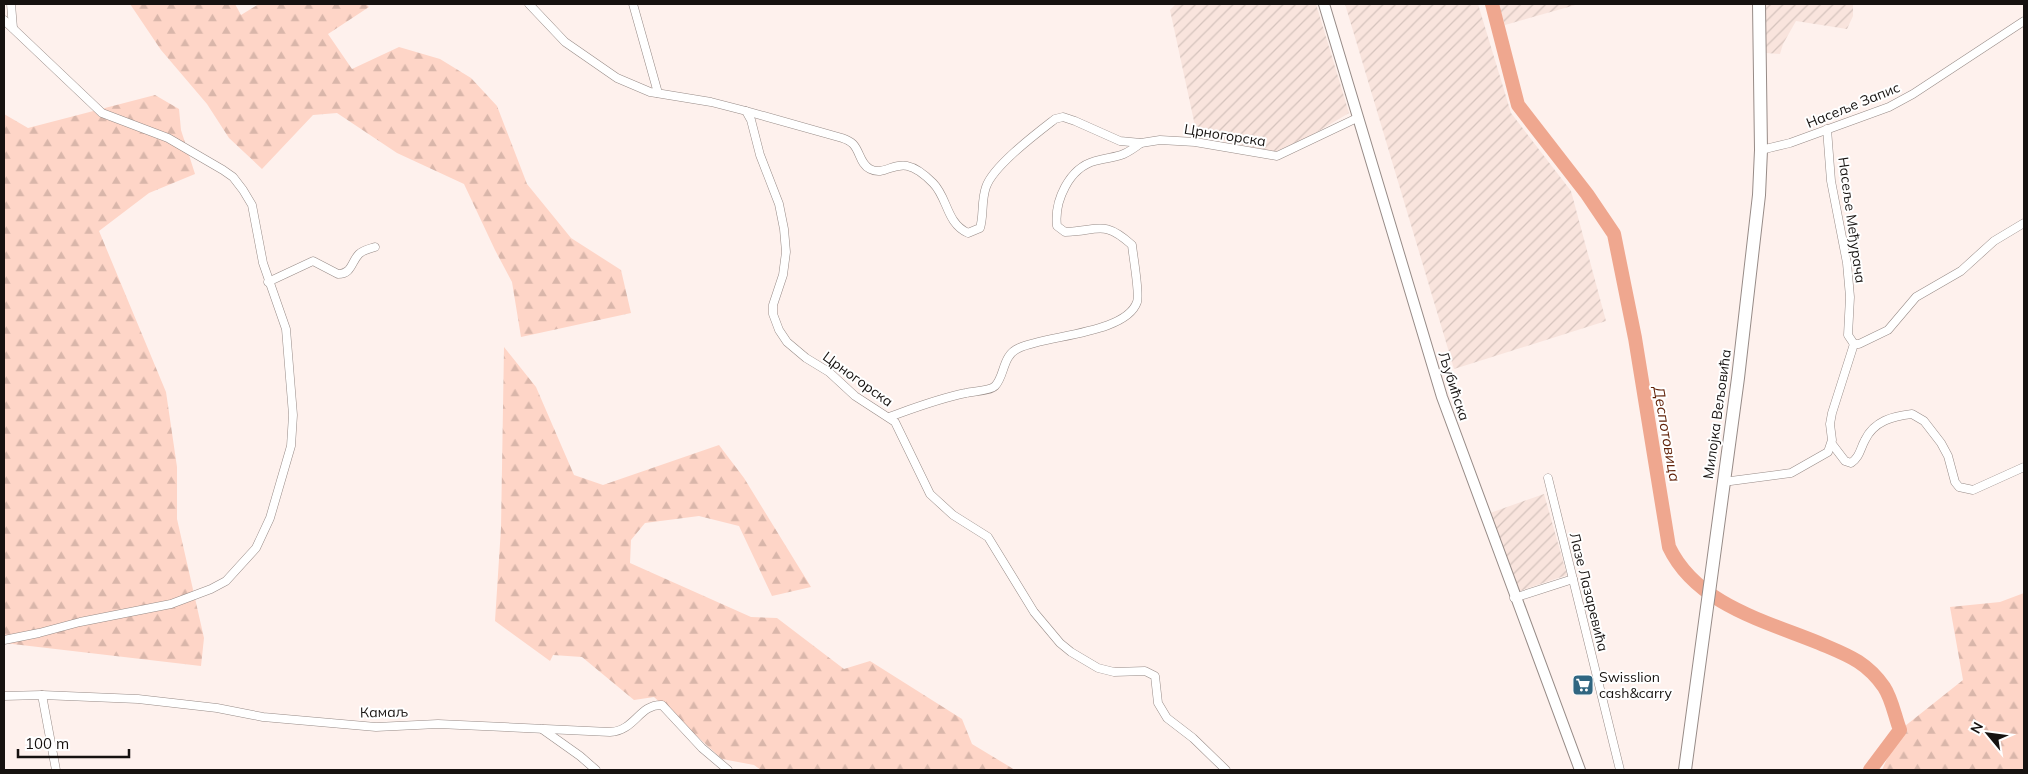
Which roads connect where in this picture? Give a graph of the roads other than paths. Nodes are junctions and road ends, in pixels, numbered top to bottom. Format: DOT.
graph roads {
  1 [pos="11,4"];
  2 [pos="529,4"];
  3 [pos="633,4"];
  4 [pos="1324,4"];
  5 [pos="1759,4"];
  6 [pos="4,20"];
  7 [pos="2024,21"];
  8 [pos="13,28"];
  9 [pos="658,93"];
  10 [pos="746,111"];
  11 [pos="1357,118"];
  12 [pos="1827,129"];
  13 [pos="1141,143"];
  14 [pos="1762,150"];
  15 [pos="2024,223"];
  16 [pos="375,247"];
  17 [pos="268,282"];
  18 [pos="1854,344"];
  19 [pos="889,417"];
  20 [pos="1832,444"];
  21 [pos="2024,467"];
  22 [pos="1548,478"];
  23 [pos="1723,482"];
  24 [pos="1573,579"];
  25 [pos="1514,598"];
  26 [pos="4,640"];
  27 [pos="42,695"];
  28 [pos="4,696"];
  29 [pos="542,729"];
  30 [pos="56,770"];
  31 [pos="596,770"];
  32 [pos="728,770"];
  33 [pos="1226,770"];
  34 [pos="1580,770"];
  35 [pos="1620,770"];
  36 [pos="1685,770"];
  1 -- 8 [label="street"];
  2 -- 9 [label="street"];
  3 -- 9 [label="street"];
  4 -- 11 [label="street, Љубићска"];
  5 -- 14 [label="main road, Милојка Вељовића"];
  6 -- 8 [label="street"];
  7 -- 12 [label="street, Насеље Запис"];
  8 -- 17 [label="street"];
  9 -- 10 [label="street"];
  10 -- 13 [label="street"];
  10 -- 19 [label="street, Црногорска"];
  11 -- 13 [label="street, Црногорска"];
  11 -- 25 [label="street, Љубићска"];
  12 -- 14 [label="street, Насеље Запис"];
  12 -- 18 [label="street, Насеље Међурача"];
  13 -- 19 [label="street"];
  14 -- 23 [label="main road, Милојка Вељовића"];
  15 -- 18 [label="street"];
  16 -- 17 [label="street"];
  17 -- 26 [label="street"];
  18 -- 20 [label="street"];
  19 -- 33 [label="street, Црногорска"];
  20 -- 21 [label="street"];
  20 -- 23 [label="street"];
  22 -- 24 [label="street, Лазе Лазаревића"];
  23 -- 36 [label="main road, Милојка Вељовића"];
  24 -- 25 [label="street"];
  24 -- 35 [label="street, Лазе Лазаревића"];
  25 -- 34 [label="street, Љубићска"];
  27 -- 28 [label="street, Камаљ"];
  27 -- 29 [label="street, Камаљ"];
  27 -- 30 [label="street"];
  29 -- 31 [label="street"];
  29 -- 32 [label="street, Камаљ"];
}
